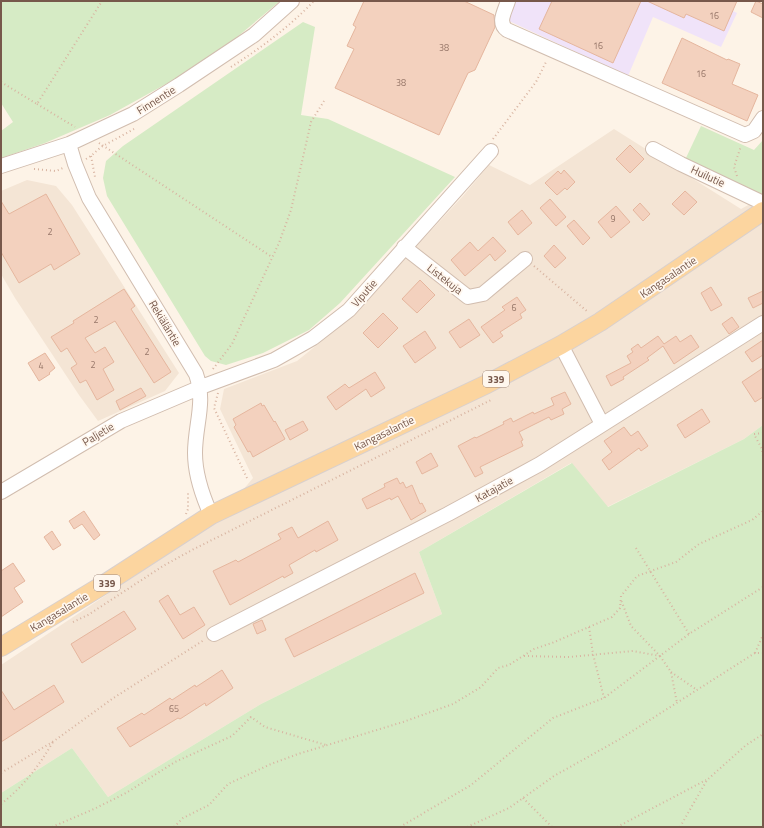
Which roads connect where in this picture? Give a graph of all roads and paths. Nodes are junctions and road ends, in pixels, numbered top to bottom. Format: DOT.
graph roads {
  1 [pos="102,1"];
  2 [pos="292,1"];
  3 [pos="508,1"];
  4 [pos="552,50"];
  5 [pos="1,82"];
  6 [pos="324,100"];
  7 [pos="37,104"];
  8 [pos="763,118"];
  9 [pos="87,135"];
  10 [pos="745,135"];
  11 [pos="69,144"];
  12 [pos="490,148"];
  13 [pos="653,149"];
  14 [pos="75,164"];
  15 [pos="1,166"];
  16 [pos="31,169"];
  17 [pos="737,177"];
  18 [pos="763,202"];
  19 [pos="763,211"];
  20 [pos="404,247"];
  21 [pos="273,257"];
  22 [pos="525,259"];
  23 [pos="600,322"];
  24 [pos="763,323"];
  25 [pos="560,345"];
  26 [pos="216,373"];
  27 [pos="201,387"];
  28 [pos="499,396"];
  29 [pos="602,424"];
  30 [pos="763,433"];
  31 [pos="763,456"];
  32 [pos="247,478"];
  33 [pos="188,485"];
  34 [pos="1,492"];
  35 [pos="763,511"];
  36 [pos="211,515"];
  37 [pos="184,520"];
  38 [pos="636,548"];
  39 [pos="649,571"];
  40 [pos="763,587"];
  41 [pos="621,600"];
  42 [pos="68,624"];
  43 [pos="589,627"];
  44 [pos="214,634"];
  45 [pos="689,634"];
  46 [pos="763,635"];
  47 [pos="1,647"];
  48 [pos="755,653"];
  49 [pos="763,653"];
  50 [pos="593,654"];
  51 [pos="523,656"];
  52 [pos="660,656"];
  53 [pos="671,672"];
  54 [pos="696,690"];
  55 [pos="604,698"];
  56 [pos="677,702"];
  57 [pos="763,734"];
  58 [pos="54,741"];
  59 [pos="327,745"];
  60 [pos="1,773"];
  61 [pos="707,780"];
  62 [pos="523,798"];
  63 [pos="1,804"];
  64 [pos="622,826"];
  65 [pos="52,827"];
  66 [pos="174,827"];
  67 [pos="400,827"];
  68 [pos="467,827"];
  69 [pos="552,827"];
  70 [pos="617,827"];
  71 [pos="680,827"];
  1 -- 7 [label="path"];
  2 -- 9 [label="street, Finnentie"];
  3 -- 4 [label="street"];
  4 -- 10 [label="street"];
  4 -- 12 [label="path"];
  5 -- 7 [label="path"];
  6 -- 21 [label="path"];
  7 -- 9 [label="path"];
  8 -- 10 [label="street"];
  9 -- 11 [label="street, Finnentie"];
  9 -- 21 [label="path"];
  10 -- 17 [label="path"];
  11 -- 14 [label="street, Rekiäläntie"];
  11 -- 15 [label="street, Finnentie"];
  12 -- 20 [label="street, Viputie"];
  13 -- 18 [label="street, Huilutie"];
  14 -- 16 [label="path"];
  14 -- 27 [label="street, Rekiäläntie"];
  19 -- 23 [label="main road, Kangasalantie / 339"];
  20 -- 22 [label="street, Listekuja"];
  20 -- 26 [label="street, Viputie"];
  21 -- 26 [label="path"];
  22 -- 23 [label="path"];
  23 -- 25 [label="main road, Kangasalantie / 339"];
  24 -- 29 [label="street, Katajatie"];
  25 -- 29 [label="street"];
  25 -- 36 [label="main road, Kangasalantie / 339"];
  26 -- 27 [label="street, Viputie"];
  26 -- 32 [label="path"];
  27 -- 34 [label="street, Paljetie"];
  27 -- 36 [label="street, Rekiäläntie"];
  28 -- 42 [label="path"];
  29 -- 44 [label="street, Katajatie"];
  30 -- 31 [label="path"];
  33 -- 37 [label="path"];
  35 -- 39 [label="path"];
  36 -- 47 [label="main road, Kangasalantie / 339"];
  38 -- 39 [label="path"];
  39 -- 41 [label="path"];
  39 -- 45 [label="path"];
  40 -- 45 [label="path"];
  41 -- 43 [label="path"];
  41 -- 52 [label="path"];
  43 -- 50 [label="path"];
  43 -- 51 [label="path"];
  44 -- 58 [label="path"];
  45 -- 52 [label="path"];
  46 -- 48 [label="path"];
  48 -- 49 [label="path"];
  48 -- 54 [label="path"];
  50 -- 51 [label="path"];
  50 -- 52 [label="path"];
  50 -- 55 [label="path"];
  51 -- 59 [label="path"];
  52 -- 53 [label="path"];
  52 -- 55 [label="path"];
  53 -- 54 [label="path"];
  53 -- 56 [label="path"];
  54 -- 56 [label="path"];
  55 -- 67 [label="path"];
  56 -- 62 [label="path"];
  57 -- 61 [label="path"];
  58 -- 60 [label="path"];
  58 -- 63 [label="path"];
  59 -- 65 [label="path"];
  59 -- 66 [label="path"];
  61 -- 64 [label="path"];
  61 -- 71 [label="path"];
  62 -- 68 [label="path"];
  62 -- 69 [label="path"];
  64 -- 70 [label="path"];
}
